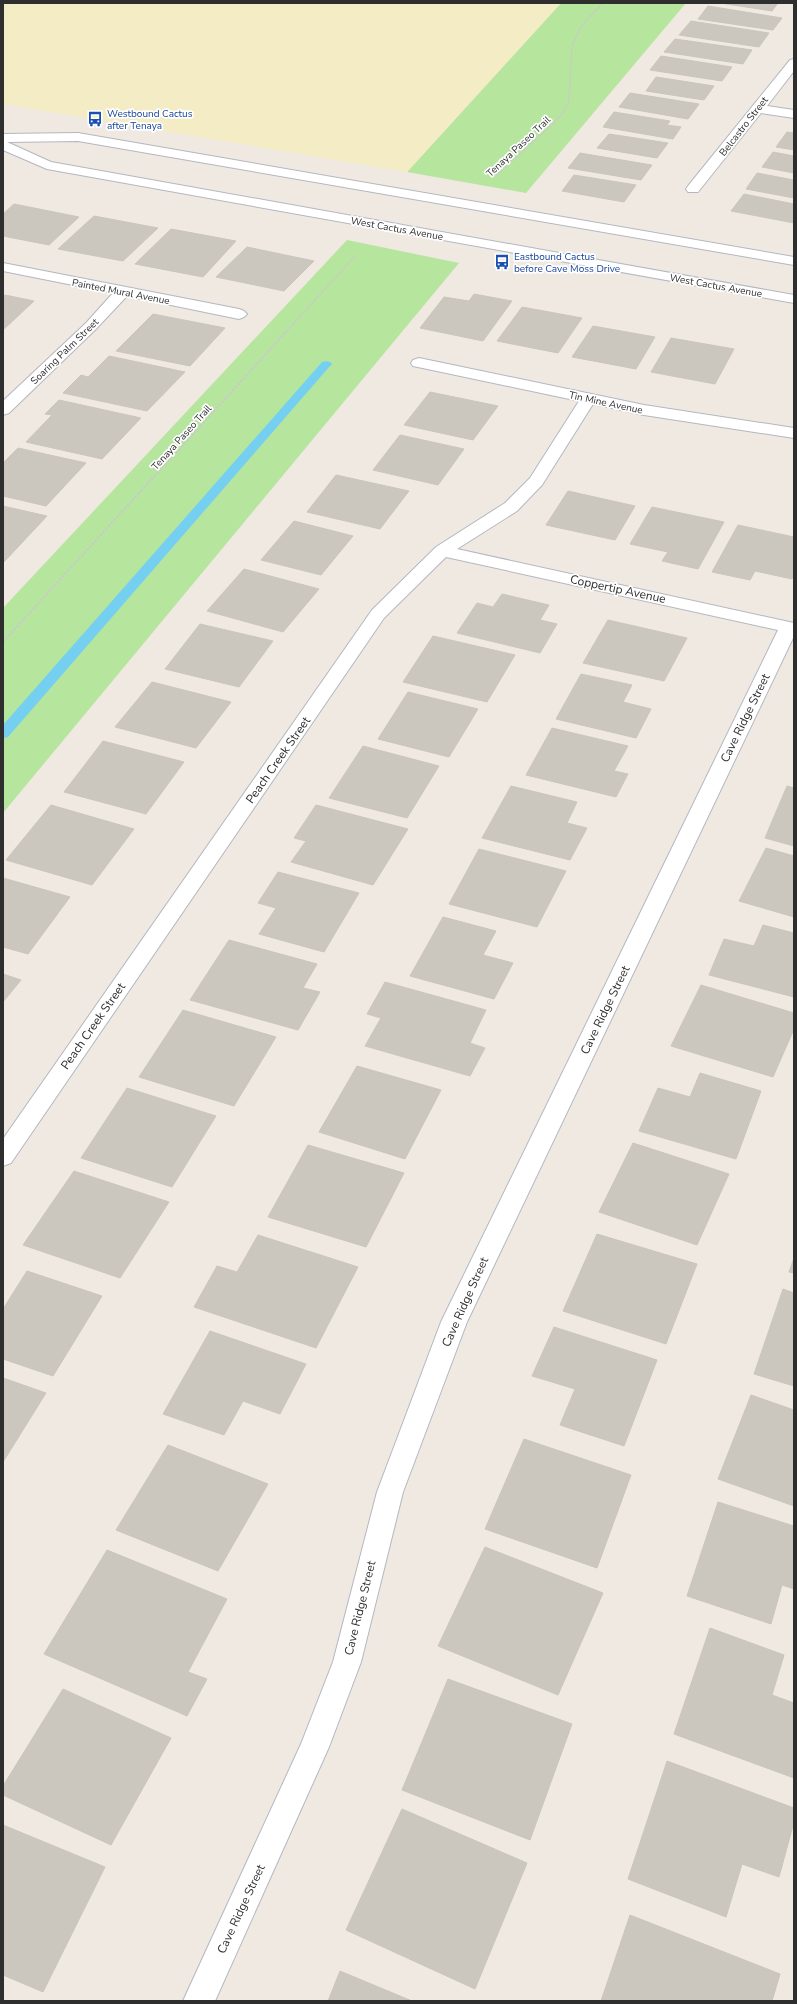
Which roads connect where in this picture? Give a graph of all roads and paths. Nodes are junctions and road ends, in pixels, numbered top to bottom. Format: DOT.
graph roads {
  1 [pos="604,3"];
  2 [pos="794,63"];
  3 [pos="758,108"];
  4 [pos="794,114"];
  5 [pos="3,138"];
  6 [pos="3,145"];
  7 [pos="492,179"];
  8 [pos="693,189"];
  9 [pos="358,253"];
  10 [pos="794,261"];
  11 [pos="3,267"];
  12 [pos="124,291"];
  13 [pos="794,299"];
  14 [pos="239,314"];
  15 [pos="418,363"];
  16 [pos="588,399"];
  17 [pos="3,410"];
  18 [pos="794,433"];
  19 [pos="442,551"];
  20 [pos="792,627"];
  21 [pos="3,642"];
  22 [pos="3,1157"];
  23 [pos="198,2001"];
  1 -- 7 [label="path, Tenaya Paseo Trail"];
  2 -- 3 [label="street, Belcastro Street"];
  3 -- 4 [label="street"];
  3 -- 8 [label="street, Belcastro Street"];
  5 -- 10 [label="street"];
  6 -- 13 [label="street, West Cactus Avenue"];
  9 -- 21 [label="path, Tenaya Paseo Trail"];
  11 -- 12 [label="street, Painted Mural Avenue"];
  12 -- 14 [label="street, Painted Mural Avenue"];
  12 -- 17 [label="street, Soaring Palm Street"];
  15 -- 16 [label="street, Tin Mine Avenue"];
  16 -- 18 [label="street, Tin Mine Avenue"];
  16 -- 19 [label="street, Peach Creek Street"];
  19 -- 20 [label="street, Coppertip Avenue"];
  19 -- 22 [label="street, Peach Creek Street"];
  20 -- 23 [label="street, Cave Ridge Street"];
}
